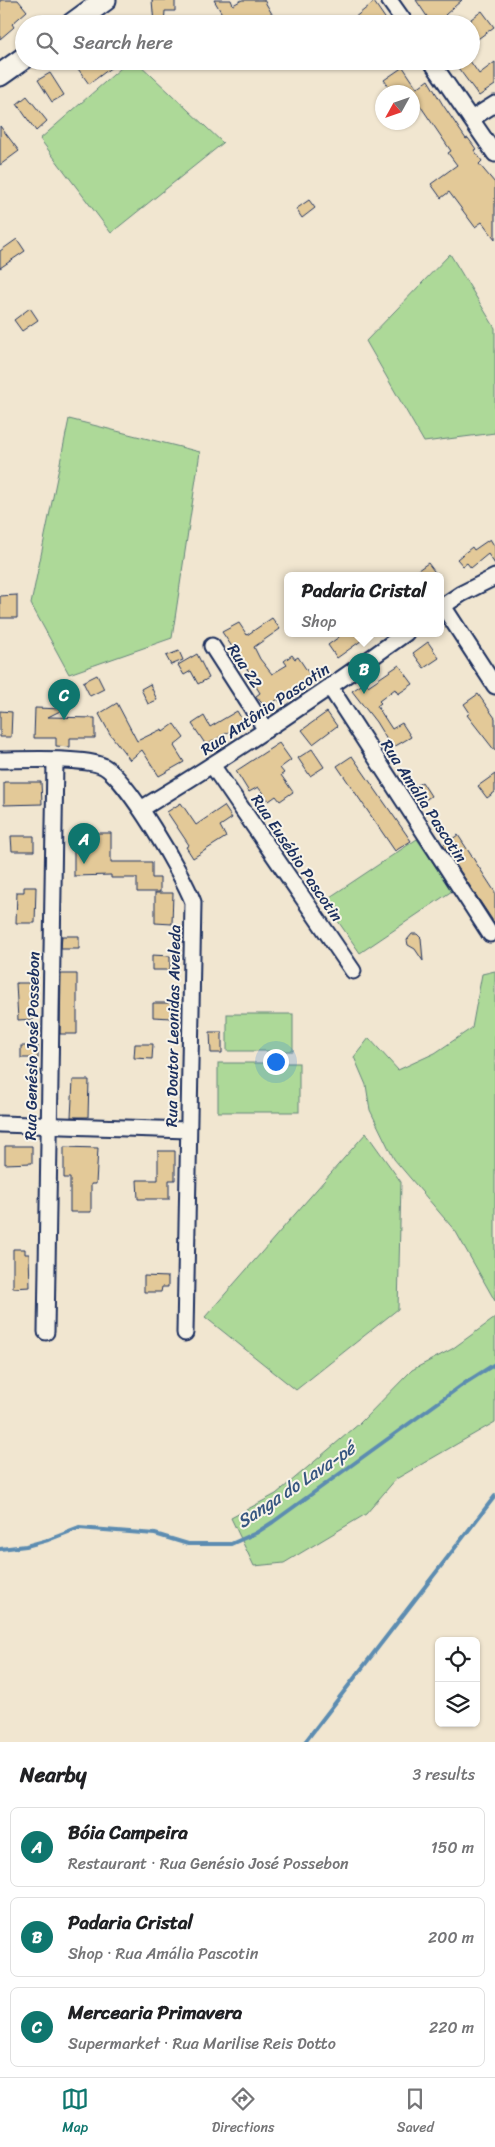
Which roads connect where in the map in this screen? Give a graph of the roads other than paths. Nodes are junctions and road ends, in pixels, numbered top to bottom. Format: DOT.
graph roads {
  1 [pos="105,0"];
  2 [pos="389,0"];
  3 [pos="84,15"];
  4 [pos="400,15"];
  5 [pos="15,64"];
  6 [pos="437,70"];
  7 [pos="0,75"];
  8 [pos="495,104"];
  9 [pos="471,119"];
  10 [pos="495,154"];
  11 [pos="495,577"];
  12 [pos="444,606"];
  13 [pos="444,610"];
  14 [pos="400,637"];
  15 [pos="212,646"];
  16 [pos="495,686"];
  17 [pos="330,687"];
  18 [pos="266,730"];
  19 [pos="0,760"];
  20 [pos="55,761"];
  21 [pos="212,765"];
  22 [pos="140,809"];
  23 [pos="490,934"];
  24 [pos="353,971"];
  25 [pos="0,1124"];
  26 [pos="48,1125"];
  27 [pos="188,1130"];
  28 [pos="46,1332"];
  29 [pos="185,1333"];
  1 -- 3 [label="street"];
  2 -- 4 [label="street"];
  5 -- 7 [label="street"];
  6 -- 9 [label="street"];
  8 -- 9 [label="street"];
  9 -- 10 [label="street"];
  11 -- 12 [label="street"];
  13 -- 16 [label="street"];
  14 -- 17 [label="street, Rua Antônio Pascotin"];
  15 -- 18 [label="street, Rua 22"];
  17 -- 18 [label="street, Rua Antônio Pascotin"];
  17 -- 23 [label="street, Rua Amália Pascotin"];
  18 -- 21 [label="street, Rua Antônio Pascotin"];
  19 -- 20 [label="street, Rua Doutor Leonidas Aveleda"];
  20 -- 22 [label="street, Rua Doutor Leonidas Aveleda"];
  20 -- 26 [label="street, Rua Genésio José Possebon"];
  21 -- 22 [label="street, Rua Antônio Pascotin"];
  21 -- 24 [label="street, Rua Eusébio Pascotin"];
  22 -- 27 [label="street, Rua Doutor Leonidas Aveleda"];
  25 -- 26 [label="street"];
  26 -- 27 [label="street"];
  26 -- 28 [label="street, Rua Genésio José Possebon"];
  27 -- 29 [label="street, Rua Doutor Leonidas Aveleda"];
}
